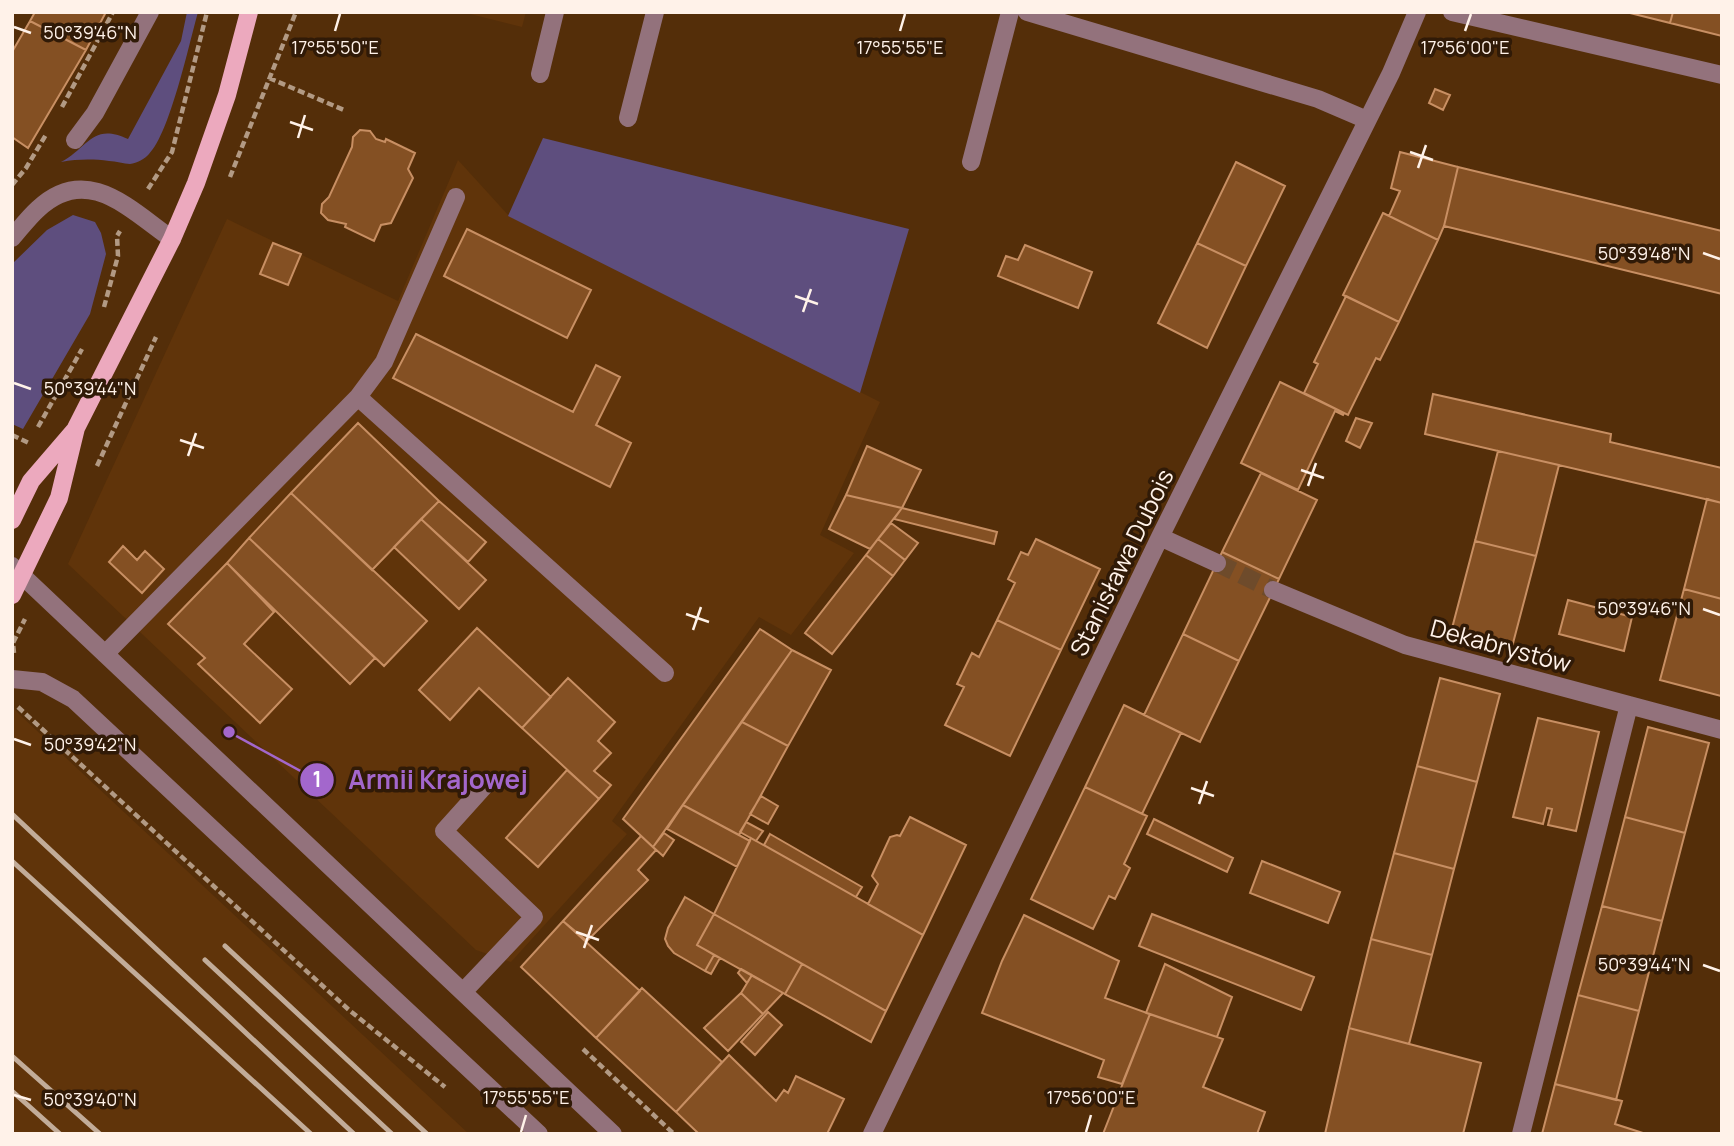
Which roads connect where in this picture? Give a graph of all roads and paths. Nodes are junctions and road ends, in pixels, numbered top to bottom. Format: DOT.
graph roads {
  1 [pos="113,12"];
  2 [pos="150,12"];
  3 [pos="206,12"];
  4 [pos="249,12"];
  5 [pos="296,12"];
  6 [pos="555,12"];
  7 [pos="655,12"];
  8 [pos="1010,12"];
  9 [pos="1027,12"];
  10 [pos="1417,12"];
  11 [pos="1452,12"];
  12 [pos="540,74"];
  13 [pos="1722,75"];
  14 [pos="269,78"];
  15 [pos="344,110"];
  16 [pos="59,113"];
  17 [pos="628,118"];
  18 [pos="1367,120"];
  19 [pos="53,124"];
  20 [pos="75,140"];
  21 [pos="971,162"];
  22 [pos="12,186"];
  23 [pos="225,189"];
  24 [pos="456,198"];
  25 [pos="134,212"];
  26 [pos="12,238"];
  27 [pos="172,239"];
  28 [pos="102,313"];
  29 [pos="160,329"];
  30 [pos="82,349"];
  31 [pos="358,397"];
  32 [pos="76,428"];
  33 [pos="12,435"];
  34 [pos="29,443"];
  35 [pos="23,454"];
  36 [pos="92,477"];
  37 [pos="14,516"];
  38 [pos="1160,537"];
  39 [pos="1217,563"];
  40 [pos="12,566"];
  41 [pos="1273,590"];
  42 [pos="12,595"];
  43 [pos="30,608"];
  44 [pos="105,654"];
  45 [pos="665,673"];
  46 [pos="14,679"];
  47 [pos="12,703"];
  48 [pos="1629,705"];
  49 [pos="1722,730"];
  50 [pos="489,781"];
  51 [pos="463,992"];
  52 [pos="583,1049"];
  53 [pos="451,1093"];
  54 [pos="539,1134"];
  55 [pos="613,1134"];
  56 [pos="674,1134"];
  57 [pos="872,1134"];
  58 [pos="1521,1134"];
  1 -- 16 [label="path"];
  2 -- 20 [label="street"];
  3 -- 25 [label="path"];
  4 -- 27 [label="main road"];
  5 -- 14 [label="path"];
  6 -- 12 [label="street"];
  7 -- 17 [label="street"];
  8 -- 21 [label="street"];
  9 -- 18 [label="street"];
  10 -- 18 [label="street, Stanisława Dubois"];
  11 -- 13 [label="street"];
  14 -- 15 [label="path"];
  14 -- 23 [label="path"];
  18 -- 38 [label="street, Stanisława Dubois"];
  19 -- 22 [label="path"];
  24 -- 31 [label="street"];
  25 -- 26 [label="street"];
  25 -- 27 [label="street"];
  25 -- 28 [label="path"];
  27 -- 32 [label="main road"];
  29 -- 36 [label="path"];
  30 -- 34 [label="path"];
  31 -- 44 [label="street"];
  31 -- 45 [label="street"];
  32 -- 37 [label="main road"];
  32 -- 42 [label="main road"];
  33 -- 34 [label="path"];
  34 -- 35 [label="path"];
  38 -- 39 [label="street"];
  38 -- 57 [label="street, Stanisława Dubois"];
  40 -- 44 [label="street"];
  41 -- 48 [label="street, Dekabrystów"];
  43 -- 46 [label="path"];
  44 -- 51 [label="street"];
  46 -- 47 [label="path"];
  46 -- 54 [label="street"];
  47 -- 53 [label="path"];
  48 -- 49 [label="street, Dekabrystów"];
  48 -- 58 [label="street"];
  50 -- 51 [label="street"];
  51 -- 55 [label="street"];
  52 -- 56 [label="path"];
}
